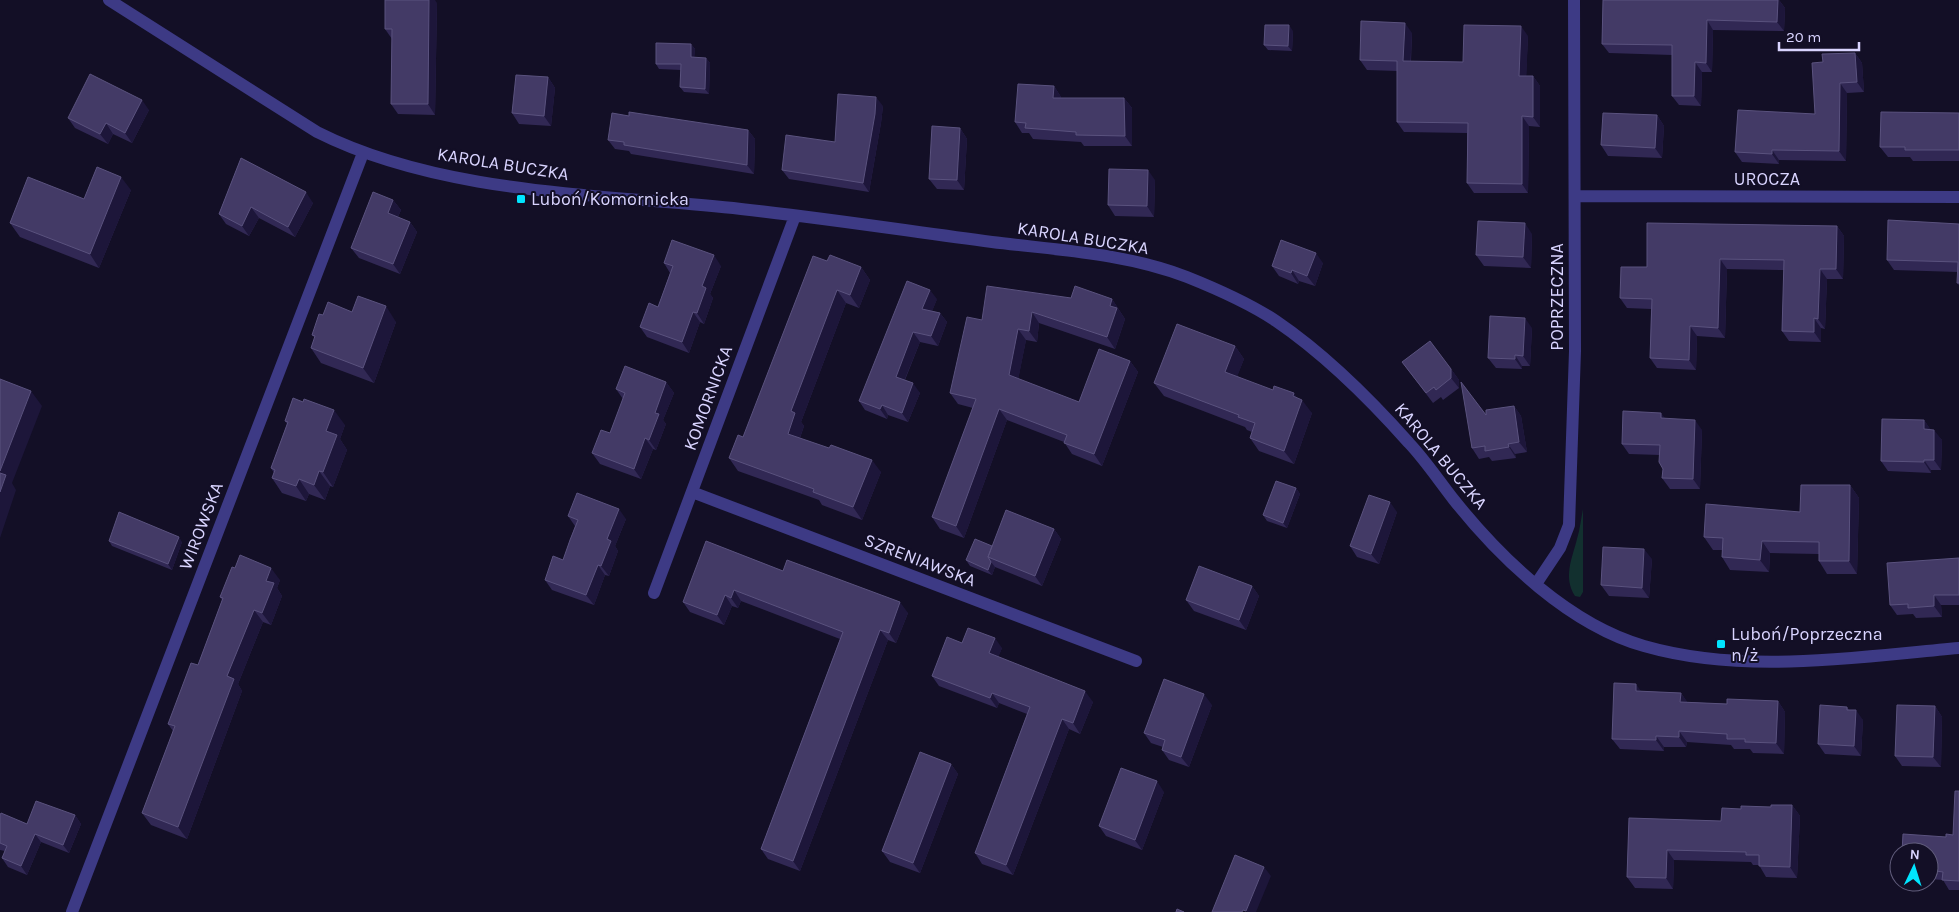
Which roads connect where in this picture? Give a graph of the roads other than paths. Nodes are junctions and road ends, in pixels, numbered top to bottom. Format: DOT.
graph roads {
  1 [pos="109,0"];
  2 [pos="1574,0"];
  3 [pos="363,153"];
  4 [pos="1575,196"];
  5 [pos="1959,197"];
  6 [pos="795,216"];
  7 [pos="692,492"];
  8 [pos="1536,584"];
  9 [pos="654,594"];
  10 [pos="1959,648"];
  11 [pos="1136,661"];
  12 [pos="72,912"];
  1 -- 3 [label="street, KAROLA BUCZKA"];
  2 -- 4 [label="street, POPRZECZNA"];
  3 -- 6 [label="street, KAROLA BUCZKA"];
  3 -- 12 [label="street, WIROWSKA"];
  4 -- 5 [label="street, UROCZA"];
  4 -- 8 [label="street, POPRZECZNA"];
  6 -- 7 [label="street, KOMORNICKA"];
  6 -- 8 [label="street, KAROLA BUCZKA"];
  7 -- 9 [label="street, KOMORNICKA"];
  7 -- 11 [label="street, SZRENIAWSKA"];
  8 -- 10 [label="street, KAROLA BUCZKA"];
}
